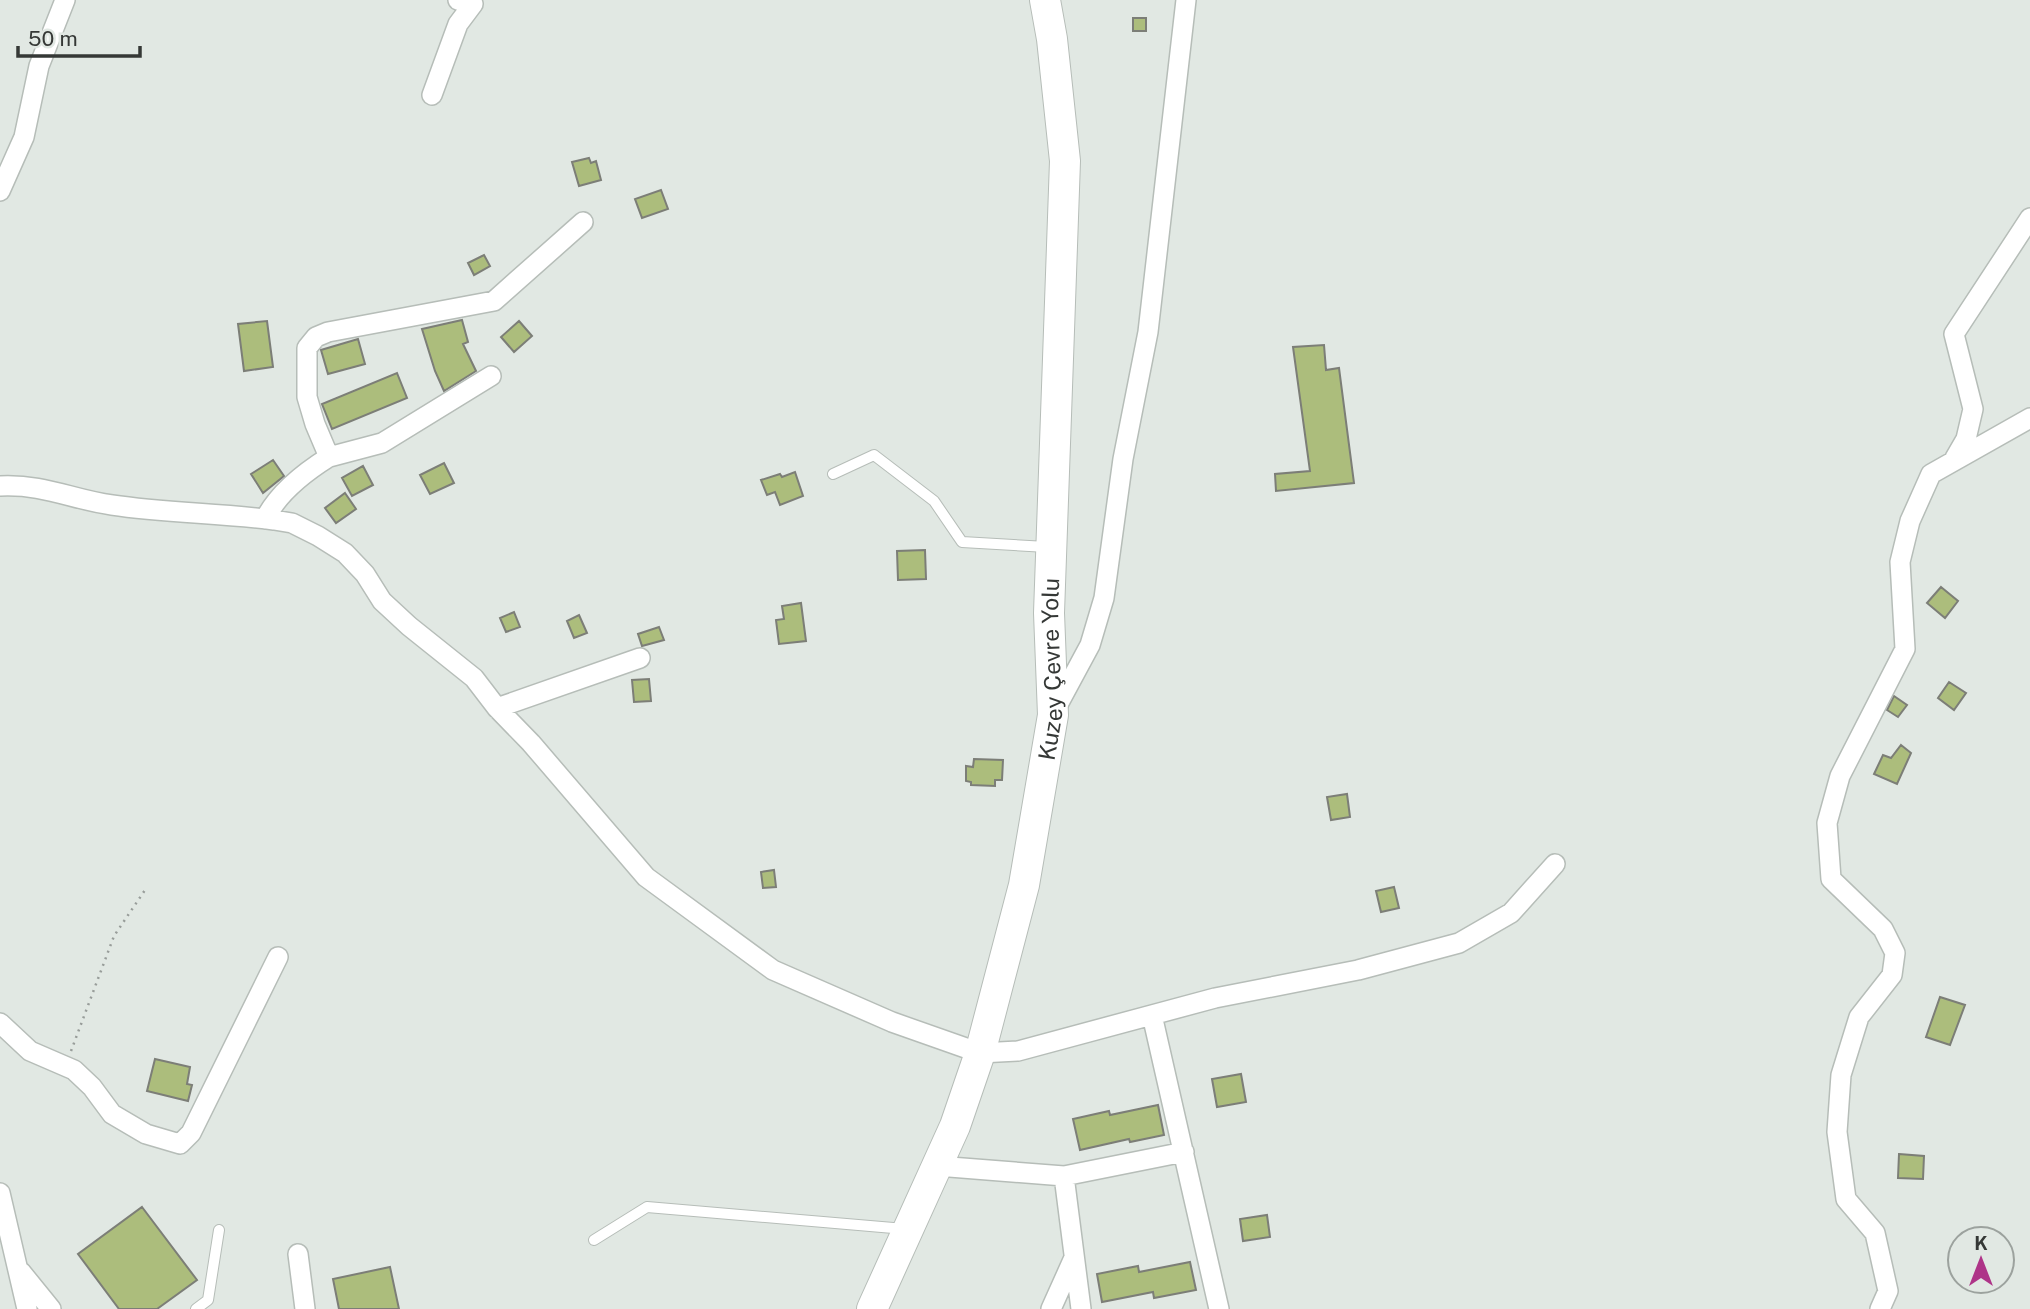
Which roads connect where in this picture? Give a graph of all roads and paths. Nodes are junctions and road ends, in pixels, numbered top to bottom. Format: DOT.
graph roads {
  1 [pos="65,0"];
  2 [pos="458,0"];
  3 [pos="1045,0"];
  4 [pos="1186,0"];
  5 [pos="432,95"];
  6 [pos="0,191"];
  7 [pos="2030,218"];
  8 [pos="583,222"];
  9 [pos="491,376"];
  10 [pos="2030,418"];
  11 [pos="329,457"];
  12 [pos="1954,459"];
  13 [pos="833,474"];
  14 [pos="0,486"];
  15 [pos="265,519"];
  16 [pos="1051,547"];
  17 [pos="640,658"];
  18 [pos="497,708"];
  19 [pos="1053,715"];
  20 [pos="1555,864"];
  21 [pos="145,890"];
  22 [pos="278,957"];
  23 [pos="1152,1015"];
  24 [pos="0,1023"];
  25 [pos="980,1053"];
  26 [pos="65,1067"];
  27 [pos="1184,1152"];
  28 [pos="937,1166"];
  29 [pos="1064,1176"];
  30 [pos="0,1193"];
  31 [pos="908,1229"];
  32 [pos="219,1230"];
  33 [pos="594,1240"];
  34 [pos="298,1254"];
  35 [pos="1073,1260"];
  36 [pos="19,1269"];
  37 [pos="27,1309"];
  38 [pos="51,1309"];
  39 [pos="196,1309"];
  40 [pos="305,1309"];
  41 [pos="872,1309"];
  42 [pos="1051,1309"];
  43 [pos="1081,1309"];
  44 [pos="1219,1309"];
  45 [pos="1880,1309"];
  1 -- 6 [label="street"];
  2 -- 5 [label="street"];
  3 -- 16 [label="main road, Kuzey Çevre Yolu"];
  4 -- 19 [label="street"];
  7 -- 12 [label="street"];
  8 -- 11 [label="street"];
  9 -- 11 [label="street"];
  10 -- 12 [label="street"];
  11 -- 15 [label="street"];
  12 -- 45 [label="street"];
  13 -- 16 [label="lane"];
  14 -- 15 [label="street"];
  15 -- 18 [label="street"];
  16 -- 19 [label="main road, Kuzey Çevre Yolu"];
  17 -- 18 [label="street"];
  18 -- 25 [label="street"];
  19 -- 25 [label="main road, Kuzey Çevre Yolu"];
  20 -- 23 [label="street"];
  21 -- 26 [label="path"];
  22 -- 26 [label="street"];
  23 -- 25 [label="street"];
  23 -- 27 [label="street"];
  24 -- 26 [label="street"];
  25 -- 28 [label="main road, Kuzey Çevre Yolu"];
  27 -- 29 [label="street"];
  27 -- 44 [label="street"];
  28 -- 29 [label="street"];
  28 -- 31 [label="main road, Kuzey Çevre Yolu"];
  29 -- 35 [label="street"];
  30 -- 36 [label="street"];
  31 -- 33 [label="lane"];
  31 -- 41 [label="main road, Kuzey Çevre Yolu"];
  32 -- 39 [label="lane"];
  34 -- 40 [label="street"];
  35 -- 42 [label="street"];
  35 -- 43 [label="street"];
  36 -- 37 [label="street"];
  36 -- 38 [label="street"];
}
